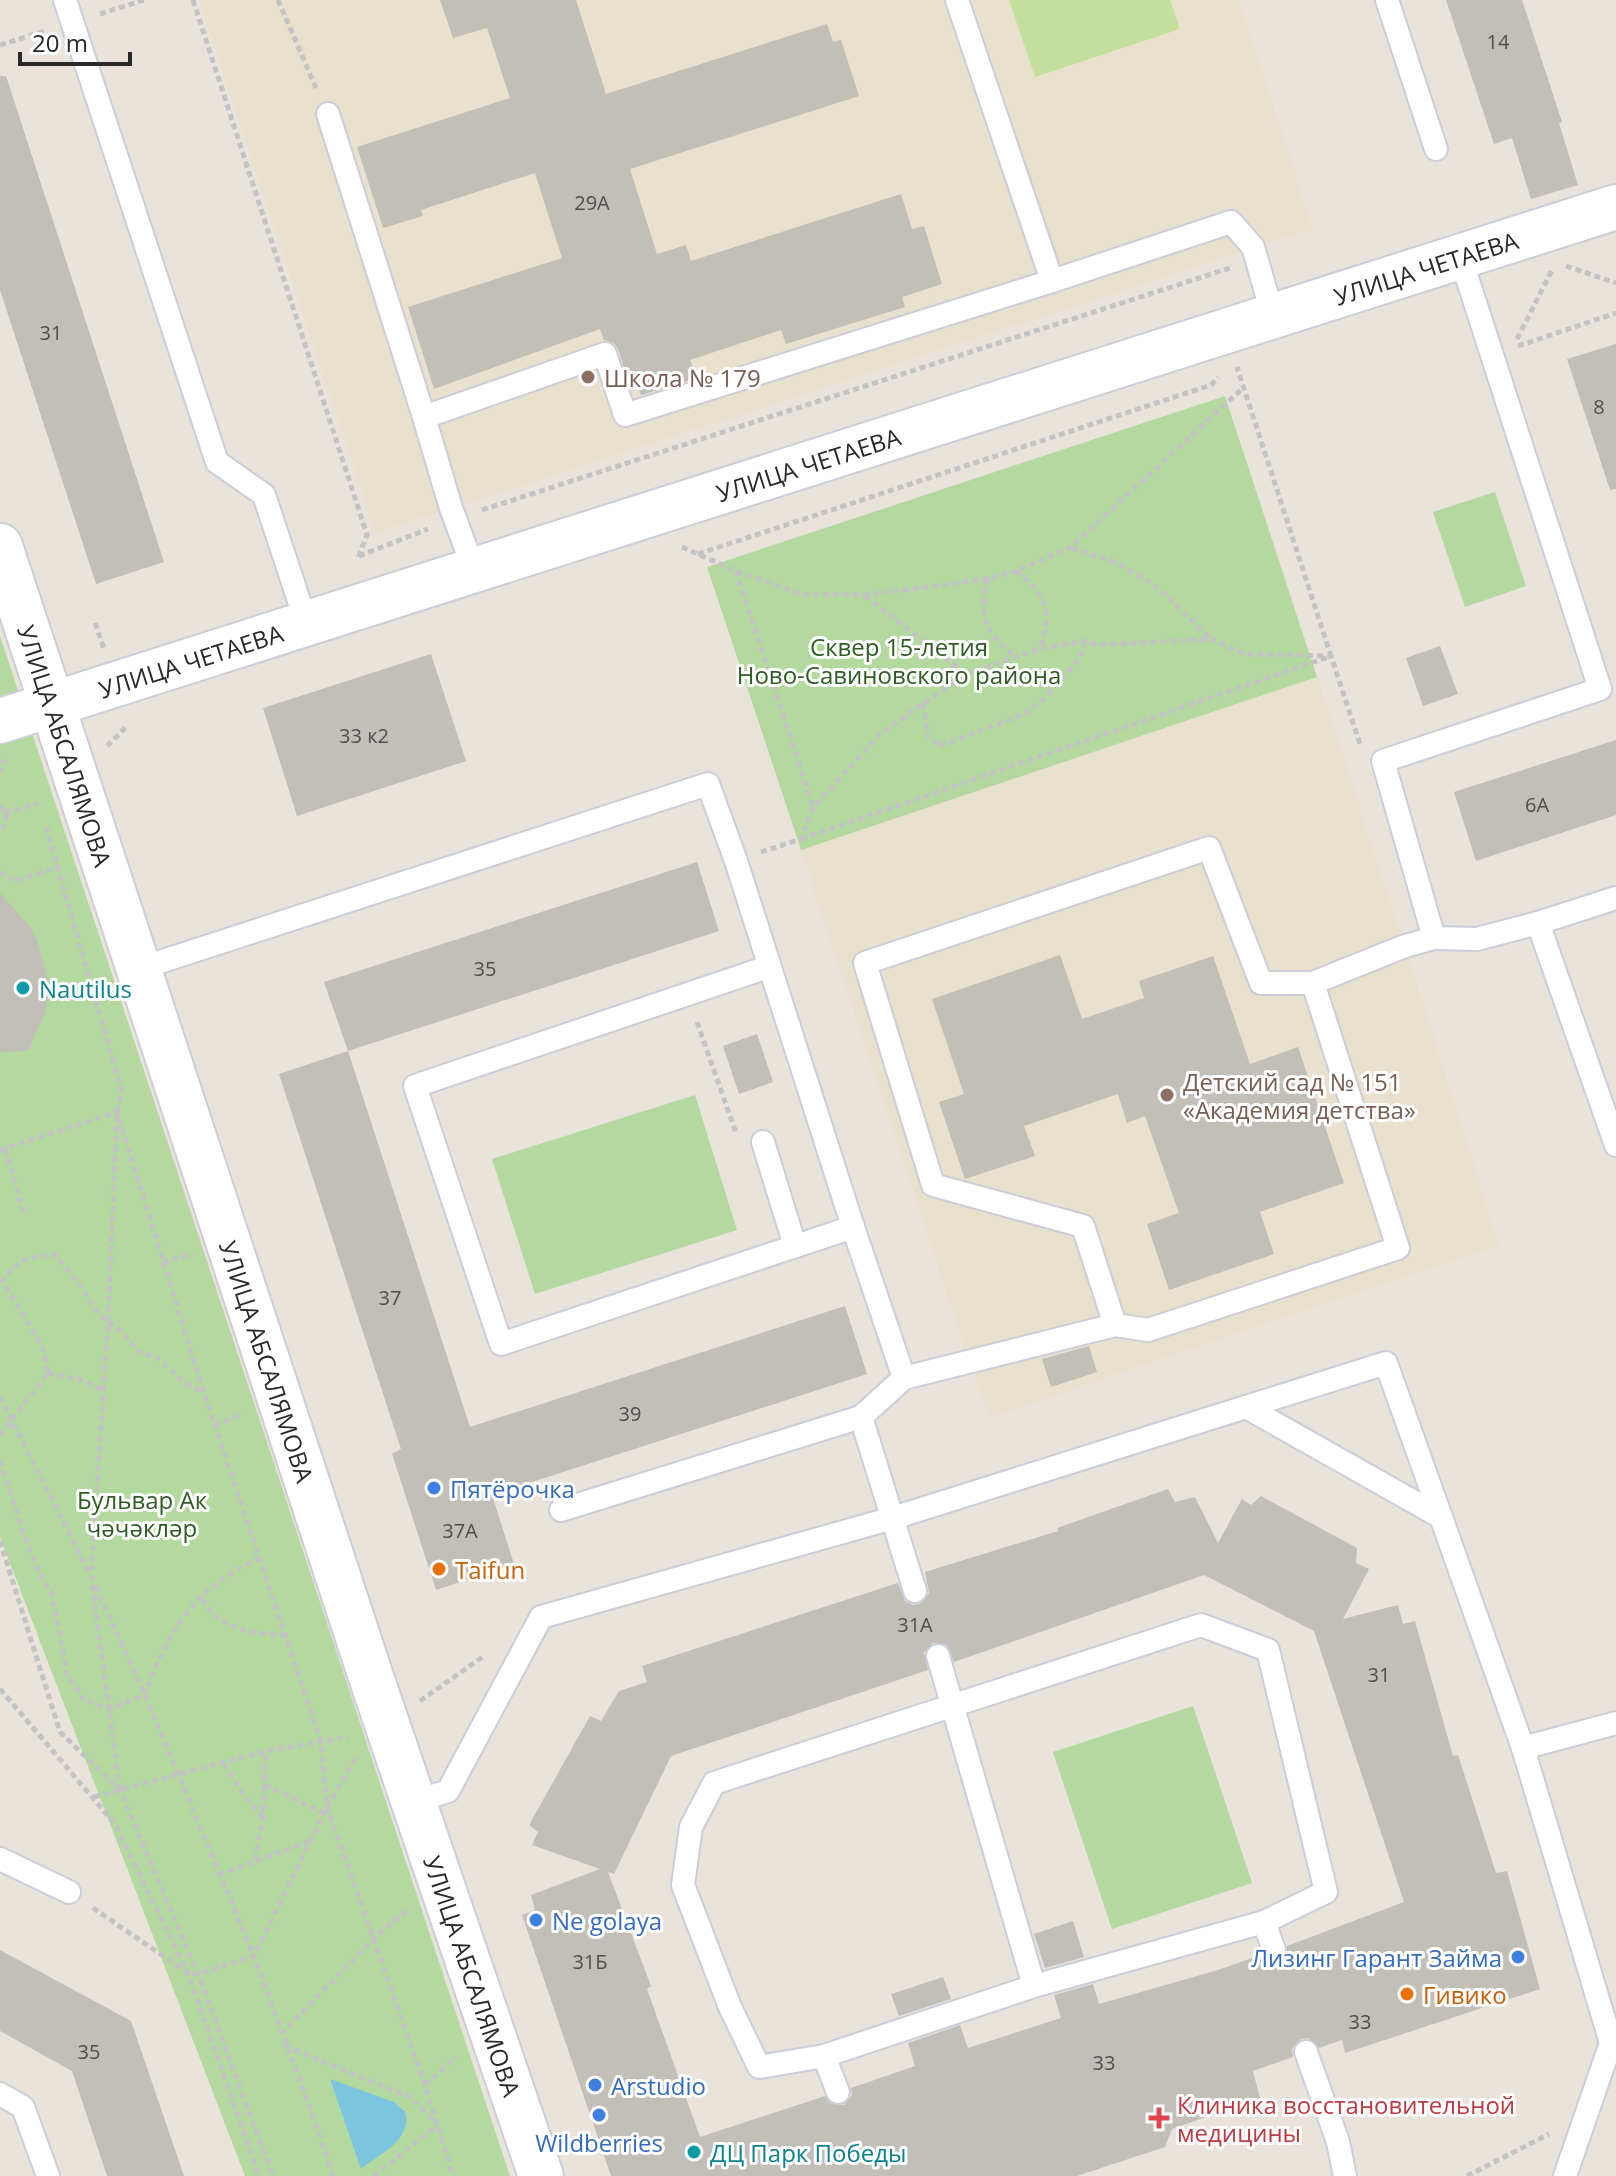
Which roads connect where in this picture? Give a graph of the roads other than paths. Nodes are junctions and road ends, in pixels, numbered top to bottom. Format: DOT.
graph roads {
  1 [pos="65,0"];
  2 [pos="957,0"];
  3 [pos="1387,0"];
  4 [pos="328,114"];
  5 [pos="1436,149"];
  6 [pos="1616,207"];
  7 [pos="1460,256"];
  8 [pos="1052,281"];
  9 [pos="1273,316"];
  10 [pos="424,417"];
  11 [pos="0,546"];
  12 [pos="474,570"];
  13 [pos="306,622"];
  14 [pos="53,705"];
  15 [pos="0,721"];
  16 [pos="1616,898"];
  17 [pos="1538,923"];
  18 [pos="1434,938"];
  19 [pos="768,967"];
  20 [pos="138,969"];
  21 [pos="1313,983"];
  22 [pos="763,1142"];
  23 [pos="1616,1145"];
  24 [pos="853,1227"];
  25 [pos="795,1246"];
  26 [pos="1115,1325"];
  27 [pos="904,1378"];
  28 [pos="1246,1407"];
  29 [pos="861,1417"];
  30 [pos="561,1510"];
  31 [pos="1441,1517"];
  32 [pos="893,1518"];
  33 [pos="915,1591"];
  34 [pos="938,1656"];
  35 [pos="951,1705"];
  36 [pos="1616,1723"];
  37 [pos="1523,1748"];
  38 [pos="414,1802"];
  39 [pos="0,1859"];
  40 [pos="69,1892"];
  41 [pos="1264,1922"];
  42 [pos="1274,1950"];
  43 [pos="1034,1986"];
  44 [pos="1306,2052"];
  45 [pos="824,2056"];
  46 [pos="838,2092"];
  47 [pos="0,2094"];
  48 [pos="48,2176"];
  49 [pos="541,2176"];
  50 [pos="1345,2176"];
  51 [pos="1565,2176"];
  1 -- 13 [label="lane"];
  2 -- 8 [label="lane"];
  3 -- 5 [label="lane"];
  4 -- 10 [label="lane"];
  6 -- 7 [label="street, УЛИЦА ЧЕТАЕВА"];
  7 -- 9 [label="street, УЛИЦА ЧЕТАЕВА"];
  7 -- 18 [label="lane"];
  8 -- 9 [label="lane"];
  8 -- 10 [label="lane"];
  9 -- 12 [label="street, УЛИЦА ЧЕТАЕВА"];
  10 -- 12 [label="lane"];
  11 -- 14 [label="street, УЛИЦА АБСАЛЯМОВА"];
  12 -- 13 [label="street, УЛИЦА ЧЕТАЕВА"];
  13 -- 14 [label="street, УЛИЦА ЧЕТАЕВА"];
  14 -- 15 [label="street, УЛИЦА ЧЕТАЕВА"];
  14 -- 20 [label="street, УЛИЦА АБСАЛЯМОВА"];
  16 -- 17 [label="lane"];
  17 -- 18 [label="lane"];
  17 -- 23 [label="lane"];
  18 -- 21 [label="lane"];
  19 -- 20 [label="lane"];
  19 -- 24 [label="lane"];
  19 -- 25 [label="lane"];
  20 -- 38 [label="street, УЛИЦА АБСАЛЯМОВА"];
  21 -- 26 [label="lane"];
  21 -- 26 [label="lane"];
  22 -- 25 [label="lane"];
  24 -- 25 [label="lane"];
  24 -- 27 [label="lane"];
  26 -- 27 [label="lane"];
  27 -- 29 [label="lane"];
  28 -- 31 [label="lane"];
  28 -- 31 [label="lane"];
  28 -- 32 [label="lane"];
  29 -- 30 [label="lane"];
  29 -- 32 [label="lane"];
  31 -- 37 [label="lane"];
  32 -- 33 [label="lane"];
  32 -- 38 [label="lane"];
  34 -- 35 [label="lane"];
  35 -- 41 [label="lane"];
  35 -- 43 [label="lane"];
  35 -- 45 [label="lane"];
  36 -- 37 [label="lane"];
  37 -- 51 [label="lane"];
  38 -- 49 [label="street, УЛИЦА АБСАЛЯМОВА"];
  39 -- 40 [label="lane"];
  41 -- 42 [label="lane"];
  41 -- 43 [label="lane"];
  43 -- 45 [label="lane"];
  44 -- 50 [label="lane"];
  45 -- 46 [label="lane"];
  47 -- 48 [label="lane"];
}
